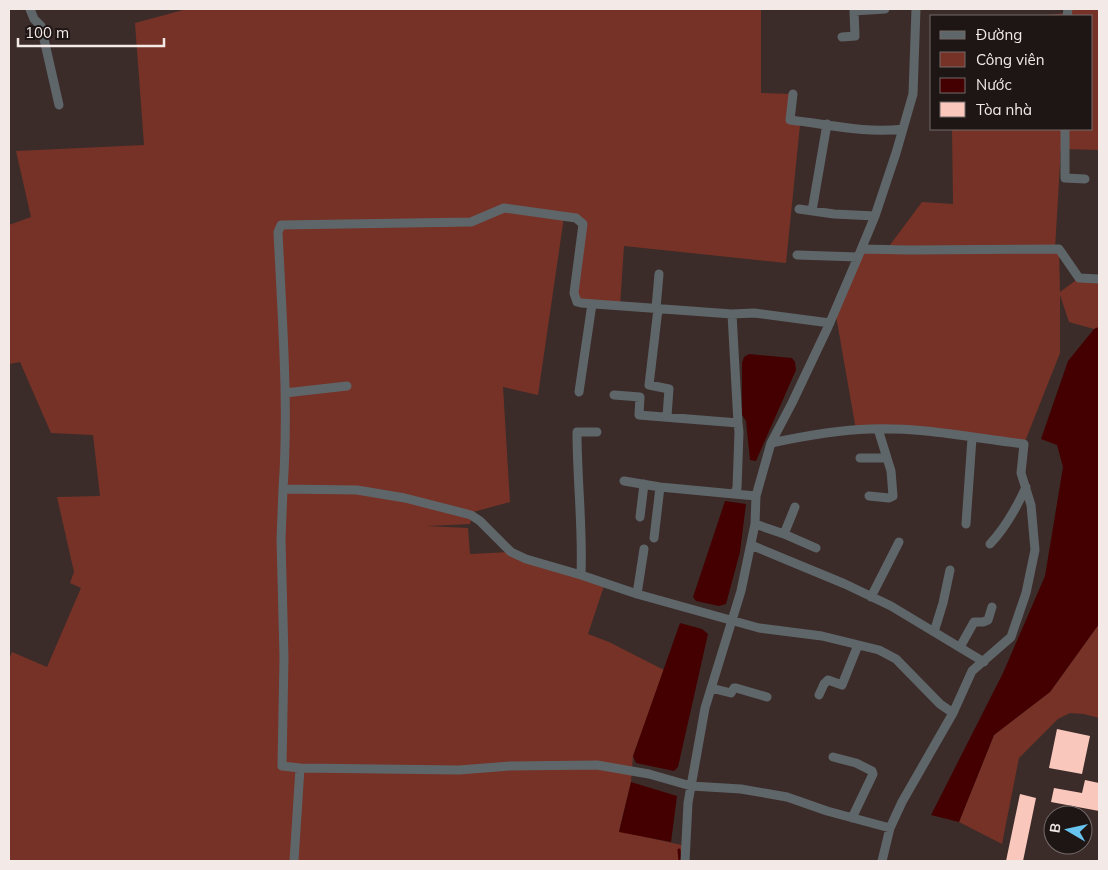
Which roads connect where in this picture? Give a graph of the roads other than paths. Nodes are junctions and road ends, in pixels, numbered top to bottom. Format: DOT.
graph roads {
  1 [pos="30,9"];
  2 [pos="885,9"];
  3 [pos="916,9"];
  4 [pos="842,37"];
  5 [pos="793,94"];
  6 [pos="59,105"];
  7 [pos="827,124"];
  8 [pos="903,129"];
  9 [pos="1066,130"];
  10 [pos="1084,179"];
  11 [pos="799,209"];
  12 [pos="812,211"];
  13 [pos="874,216"];
  14 [pos="860,253"];
  15 [pos="797,255"];
  16 [pos="659,274"];
  17 [pos="1099,280"];
  18 [pos="592,304"];
  19 [pos="657,309"];
  20 [pos="732,314"];
  21 [pos="830,323"];
  22 [pos="347,386"];
  23 [pos="579,392"];
  24 [pos="284,393"];
  25 [pos="614,395"];
  26 [pos="667,416"];
  27 [pos="738,423"];
  28 [pos="878,429"];
  29 [pos="597,432"];
  30 [pos="972,438"];
  31 [pos="771,443"];
  32 [pos="860,458"];
  33 [pos="887,458"];
  34 [pos="624,481"];
  35 [pos="644,484"];
  36 [pos="660,487"];
  37 [pos="1026,487"];
  38 [pos="283,489"];
  39 [pos="734,494"];
  40 [pos="756,496"];
  41 [pos="869,496"];
  42 [pos="795,507"];
  43 [pos="640,517"];
  44 [pos="755,524"];
  45 [pos="966,524"];
  46 [pos="784,534"];
  47 [pos="654,538"];
  48 [pos="899,542"];
  49 [pos="990,544"];
  50 [pos="751,545"];
  51 [pos="816,548"];
  52 [pos="644,549"];
  53 [pos="950,570"];
  54 [pos="581,575"];
  55 [pos="637,594"];
  56 [pos="871,597"];
  57 [pos="992,607"];
  58 [pos="732,619"];
  59 [pos="934,632"];
  60 [pos="858,645"];
  61 [pos="960,647"];
  62 [pos="984,662"];
  63 [pos="711,688"];
  64 [pos="819,695"];
  65 [pos="767,696"];
  66 [pos="953,713"];
  67 [pos="833,757"];
  68 [pos="300,768"];
  69 [pos="691,786"];
  70 [pos="852,818"];
  71 [pos="890,828"];
  72 [pos="294,861"];
  73 [pos="685,861"];
  74 [pos="882,861"];
  1 -- 6 [label="street"];
  2 -- 4 [label="street"];
  3 -- 8 [label="street"];
  5 -- 7 [label="street"];
  7 -- 8 [label="street"];
  7 -- 12 [label="street"];
  8 -- 13 [label="street"];
  9 -- 10 [label="street"];
  11 -- 12 [label="street"];
  12 -- 13 [label="street"];
  13 -- 14 [label="street"];
  14 -- 15 [label="street"];
  14 -- 17 [label="street"];
  14 -- 21 [label="street"];
  16 -- 19 [label="street"];
  18 -- 19 [label="street"];
  18 -- 23 [label="street"];
  18 -- 24 [label="street"];
  19 -- 20 [label="street"];
  19 -- 26 [label="street"];
  20 -- 21 [label="street"];
  20 -- 27 [label="street"];
  21 -- 31 [label="street"];
  22 -- 24 [label="street"];
  24 -- 38 [label="street"];
  25 -- 26 [label="street"];
  26 -- 27 [label="street"];
  27 -- 39 [label="street"];
  28 -- 30 [label="street"];
  28 -- 31 [label="street"];
  28 -- 33 [label="street"];
  29 -- 54 [label="street"];
  30 -- 37 [label="street"];
  30 -- 45 [label="street"];
  31 -- 40 [label="street"];
  32 -- 33 [label="street"];
  33 -- 41 [label="street"];
  34 -- 35 [label="street"];
  35 -- 36 [label="street"];
  35 -- 43 [label="street"];
  36 -- 39 [label="street"];
  36 -- 47 [label="street"];
  37 -- 49 [label="street"];
  37 -- 62 [label="street"];
  38 -- 54 [label="street"];
  38 -- 68 [label="street"];
  39 -- 40 [label="street"];
  40 -- 44 [label="street"];
  42 -- 46 [label="street"];
  44 -- 46 [label="street"];
  44 -- 50 [label="street"];
  46 -- 51 [label="street"];
  48 -- 56 [label="street"];
  50 -- 56 [label="street"];
  50 -- 58 [label="street"];
  52 -- 55 [label="street"];
  53 -- 59 [label="street"];
  54 -- 55 [label="street"];
  55 -- 58 [label="street"];
  56 -- 59 [label="street"];
  57 -- 61 [label="street"];
  58 -- 60 [label="street"];
  58 -- 63 [label="street"];
  59 -- 61 [label="street"];
  60 -- 64 [label="street"];
  60 -- 66 [label="street"];
  61 -- 62 [label="street"];
  62 -- 66 [label="street"];
  63 -- 65 [label="street"];
  63 -- 69 [label="street"];
  66 -- 71 [label="street"];
  67 -- 70 [label="street"];
  68 -- 69 [label="street"];
  68 -- 72 [label="street"];
  69 -- 70 [label="street"];
  69 -- 73 [label="street"];
  70 -- 71 [label="street"];
  71 -- 74 [label="street"];
}
